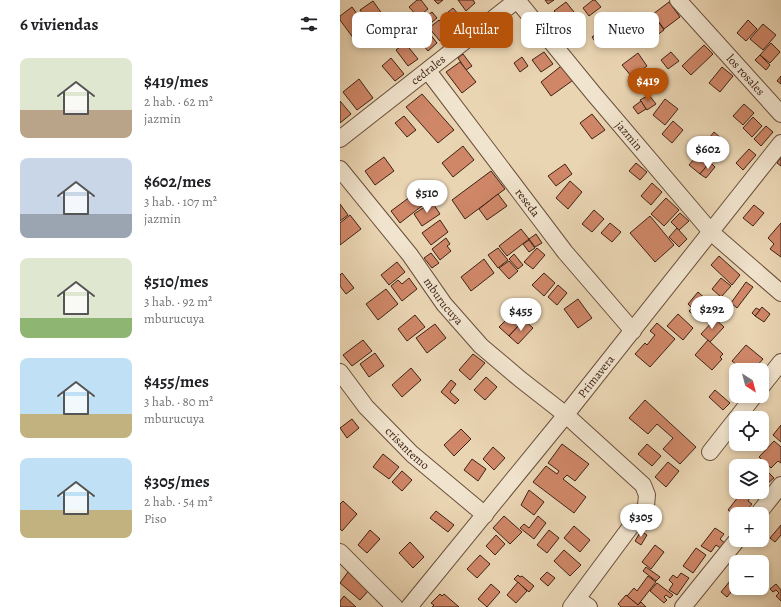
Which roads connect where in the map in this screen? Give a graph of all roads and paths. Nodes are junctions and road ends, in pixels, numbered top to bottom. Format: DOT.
graph roads {
  1 [pos="517,0"];
  2 [pos="678,0"];
  3 [pos="428,71"];
  4 [pos="781,114"];
  5 [pos="340,139"];
  6 [pos="781,143"];
  7 [pos="340,169"];
  8 [pos="712,233"];
  9 [pos="781,293"];
  10 [pos="633,331"];
  11 [pos="781,362"];
  12 [pos="340,372"];
  13 [pos="769,377"];
  14 [pos="749,403"];
  15 [pos="742,411"];
  16 [pos="566,415"];
  17 [pos="729,428"];
  18 [pos="710,452"];
  19 [pos="781,485"];
  20 [pos="764,507"];
  21 [pos="485,515"];
  22 [pos="731,547"];
  23 [pos="343,560"];
  24 [pos="579,604"];
  25 [pos="396,607"];
  26 [pos="409,607"];
  27 [pos="683,607"];
  1 -- 3 [label="street, cedrales"];
  1 -- 8 [label="street, jazmin"];
  2 -- 4 [label="street, los rosales"];
  3 -- 5 [label="street, cedrales"];
  3 -- 10 [label="street, reseda"];
  6 -- 8 [label="street, Primavera"];
  7 -- 16 [label="street, mburucuya"];
  8 -- 9 [label="street, jazmin"];
  8 -- 10 [label="street, Primavera"];
  10 -- 16 [label="street, Primavera"];
  11 -- 13 [label="street"];
  12 -- 21 [label="street, crisantemo"];
  14 -- 15 [label="street"];
  16 -- 21 [label="street, Primavera"];
  16 -- 24 [label="street, mburucuya"];
  17 -- 18 [label="street"];
  19 -- 20 [label="street"];
  21 -- 26 [label="street, Primavera"];
  22 -- 27 [label="street"];
  23 -- 25 [label="street"];
}
